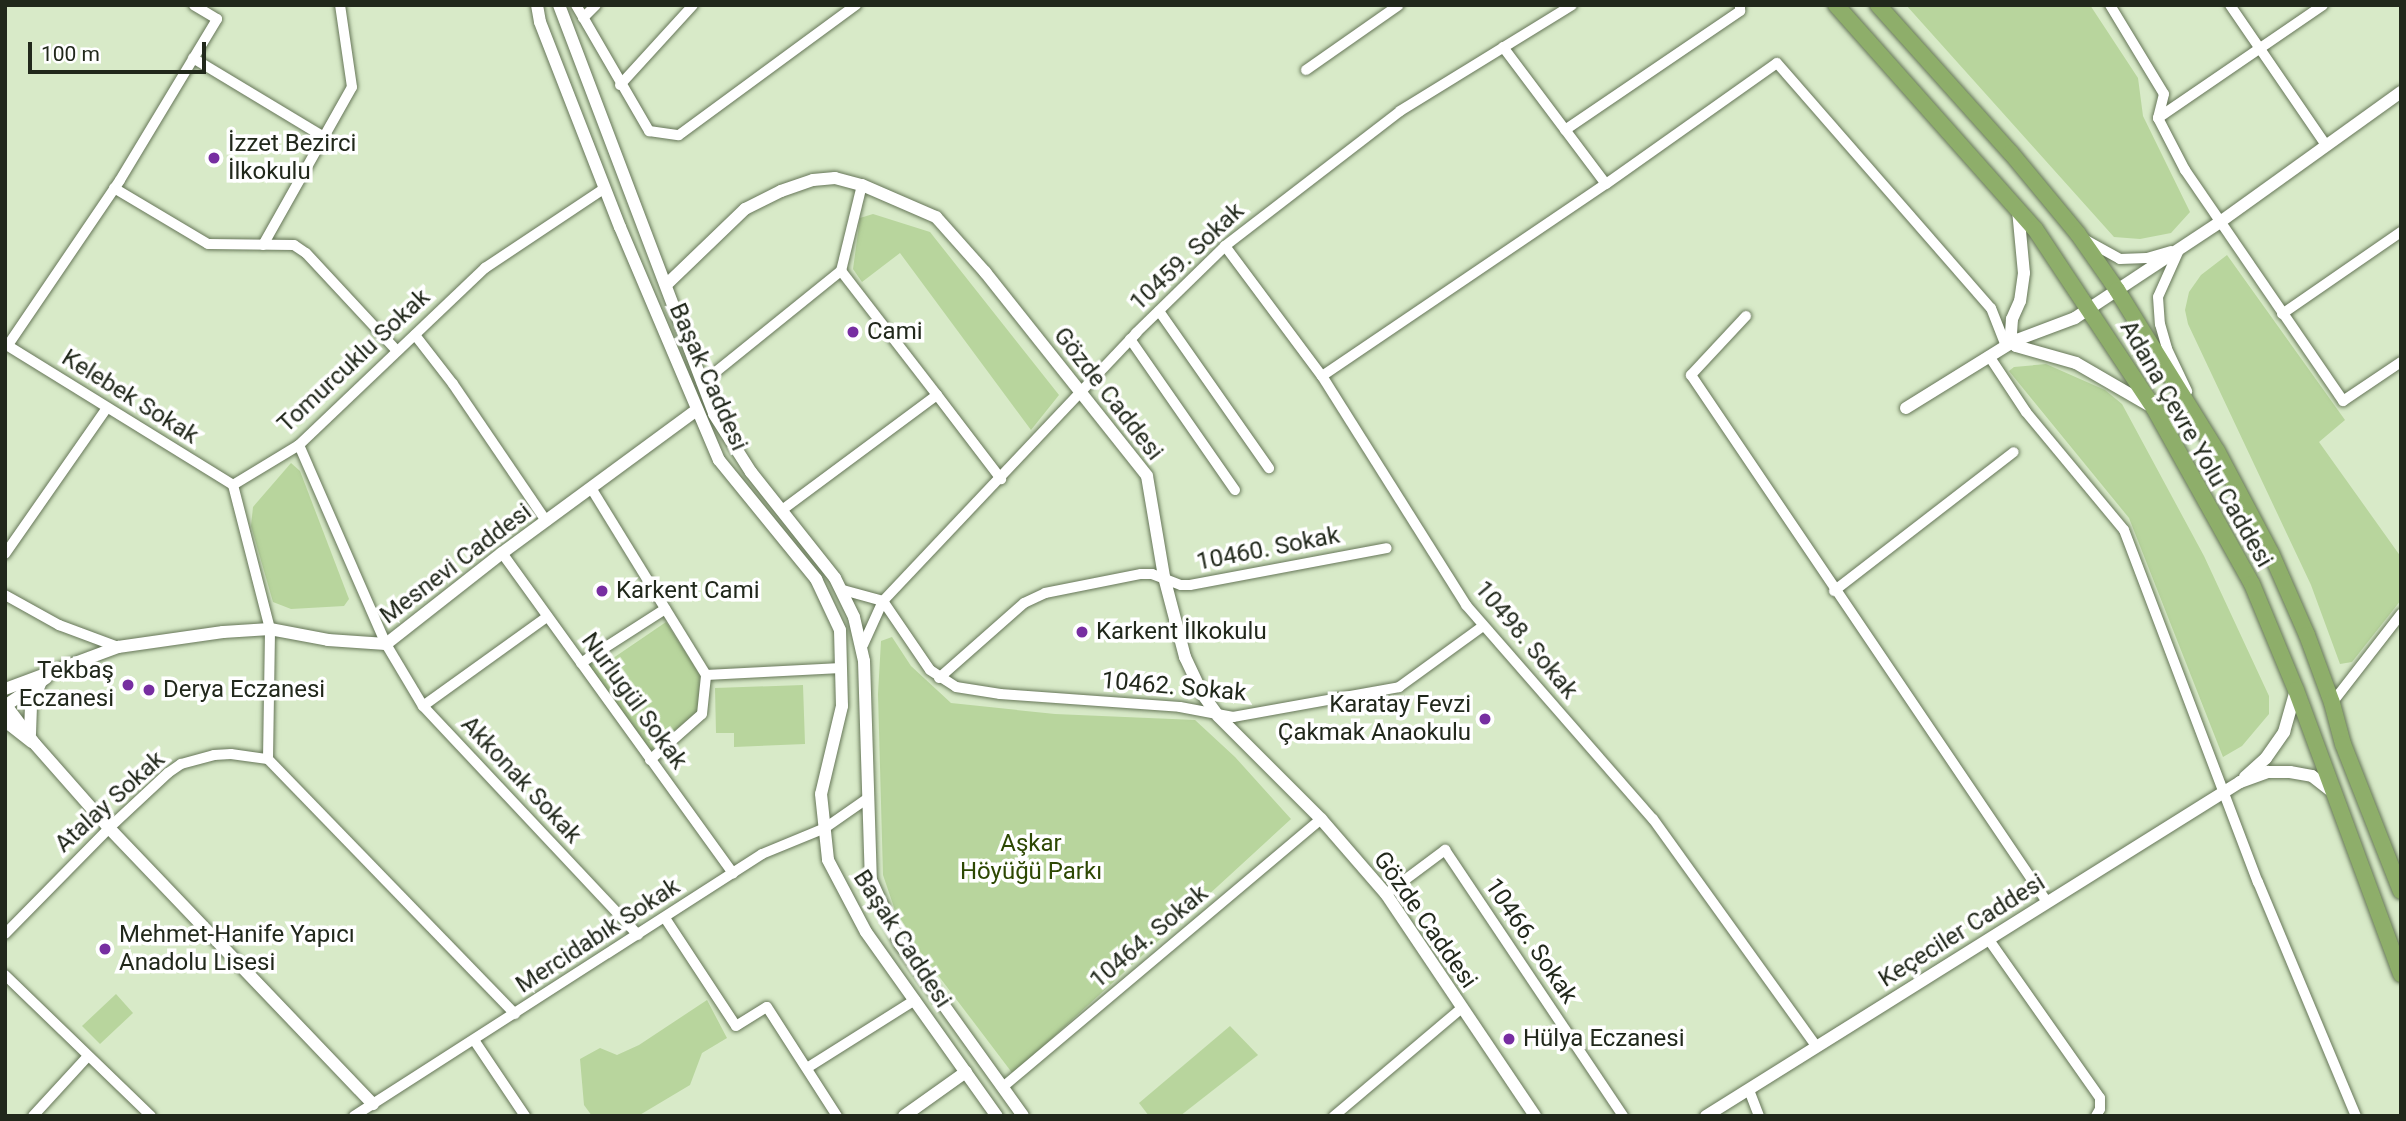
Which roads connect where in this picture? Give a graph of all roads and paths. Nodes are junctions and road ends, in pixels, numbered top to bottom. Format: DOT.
graph roads {
  1 [pos="194,5"];
  2 [pos="217,5"];
  3 [pos="340,5"];
  4 [pos="537,5"];
  5 [pos="559,5"];
  6 [pos="576,5"];
  7 [pos="596,5"];
  8 [pos="693,5"];
  9 [pos="856,5"];
  10 [pos="1399,5"];
  11 [pos="1572,5"];
  12 [pos="1740,5"];
  13 [pos="1836,5"];
  14 [pos="1878,5"];
  15 [pos="2110,5"];
  16 [pos="2230,5"];
  17 [pos="2323,5"];
  18 [pos="583,18"];
  19 [pos="216,19"];
  20 [pos="1503,47"];
  21 [pos="2261,50"];
  22 [pos="193,58"];
  23 [pos="1306,70"];
  24 [pos="620,85"];
  25 [pos="2401,92"];
  26 [pos="2158,118"];
  27 [pos="1565,130"];
  28 [pos="324,136"];
  29 [pos="2326,145"];
  30 [pos="1606,184"];
  31 [pos="862,185"];
  32 [pos="114,188"];
  33 [pos="605,188"];
  34 [pos="2018,210"];
  35 [pos="2220,222"];
  36 [pos="2401,232"];
  37 [pos="2078,234"];
  38 [pos="263,245"];
  39 [pos="1225,246"];
  40 [pos="2179,250"];
  41 [pos="841,271"];
  42 [pos="666,285"];
  43 [pos="2117,290"];
  44 [pos="2090,307"];
  45 [pos="1159,312"];
  46 [pos="2282,314"];
  47 [pos="1746,316"];
  48 [pos="415,335"];
  49 [pos="1130,339"];
  50 [pos="6,344"];
  51 [pos="2010,344"];
  52 [pos="397,351"];
  53 [pos="1989,356"];
  54 [pos="2401,362"];
  55 [pos="1322,376"];
  56 [pos="702,383"];
  57 [pos="1082,391"];
  58 [pos="937,395"];
  59 [pos="107,408"];
  60 [pos="1906,408"];
  61 [pos="2154,408"];
  62 [pos="697,410"];
  63 [pos="299,445"];
  64 [pos="2217,451"];
  65 [pos="2014,452"];
  66 [pos="1269,468"];
  67 [pos="1001,479"];
  68 [pos="233,485"];
  69 [pos="590,488"];
  70 [pos="1235,490"];
  71 [pos="782,510"];
  72 [pos="546,521"];
  73 [pos="1387,548"];
  74 [pos="502,553"];
  75 [pos="5,554"];
  76 [pos="1164,577"];
  77 [pos="843,590"];
  78 [pos="1834,591"];
  79 [pos="5,595"];
  80 [pos="883,601"];
  81 [pos="666,610"];
  82 [pos="2401,614"];
  83 [pos="547,617"];
  84 [pos="1483,626"];
  85 [pos="270,629"];
  86 [pos="386,644"];
  87 [pos="863,645"];
  88 [pos="118,647"];
  89 [pos="581,663"];
  90 [pos="841,668"];
  91 [pos="62,669"];
  92 [pos="706,675"];
  93 [pos="939,678"];
  94 [pos="41,680"];
  95 [pos="5,689"];
  96 [pos="2296,690"];
  97 [pos="2332,703"];
  98 [pos="6,705"];
  99 [pos="423,706"];
  100 [pos="1218,716"];
  101 [pos="5,721"];
  102 [pos="5,734"];
  103 [pos="29,738"];
  104 [pos="268,759"];
  105 [pos="650,760"];
  106 [pos="2240,782"];
  107 [pos="2223,791"];
  108 [pos="2333,793"];
  109 [pos="868,798"];
  110 [pos="1321,819"];
  111 [pos="108,828"];
  112 [pos="824,828"];
  113 [pos="733,873"];
  114 [pos="2401,891"];
  115 [pos="1387,894"];
  116 [pos="2047,902"];
  117 [pos="665,918"];
  118 [pos="5,934"];
  119 [pos="638,935"];
  120 [pos="1989,940"];
  121 [pos="2401,974"];
  122 [pos="5,975"];
  123 [pos="915,1000"];
  124 [pos="1462,1008"];
  125 [pos="515,1014"];
  126 [pos="474,1040"];
  127 [pos="1816,1046"];
  128 [pos="87,1057"];
  129 [pos="807,1068"];
  130 [pos="966,1072"];
  131 [pos="1004,1086"];
  132 [pos="1749,1090"];
  133 [pos="373,1104"];
  134 [pos="33,1116"];
  135 [pos="151,1116"];
  136 [pos="354,1116"];
  137 [pos="525,1116"];
  138 [pos="837,1116"];
  139 [pos="904,1116"];
  140 [pos="997,1116"];
  141 [pos="1023,1116"];
  142 [pos="1334,1116"];
  143 [pos="1535,1116"];
  144 [pos="1623,1116"];
  145 [pos="1706,1116"];
  146 [pos="1759,1116"];
  147 [pos="2096,1116"];
  148 [pos="2356,1116"];
  1 -- 19 [label="street"];
  2 -- 19 [label="street"];
  3 -- 28 [label="street"];
  4 -- 33 [label="street, Başak Caddesi"];
  5 -- 42 [label="street, Başak Caddesi"];
  6 -- 18 [label="street"];
  7 -- 18 [label="street"];
  8 -- 24 [label="street"];
  9 -- 24 [label="street"];
  10 -- 23 [label="street"];
  11 -- 20 [label="street, 10459. Sokak"];
  12 -- 27 [label="street"];
  13 -- 34 [label="highway, Adana Çevre Yolu Caddesi"];
  14 -- 37 [label="highway, Adana Çevre Yolu Caddesi"];
  15 -- 26 [label="street"];
  16 -- 21 [label="street"];
  17 -- 21 [label="street"];
  18 -- 24 [label="street"];
  19 -- 22 [label="street"];
  20 -- 27 [label="street"];
  20 -- 39 [label="street, 10459. Sokak"];
  21 -- 26 [label="street"];
  21 -- 29 [label="street"];
  22 -- 28 [label="street"];
  22 -- 32 [label="street"];
  25 -- 29 [label="street"];
  26 -- 35 [label="street"];
  27 -- 30 [label="street"];
  28 -- 38 [label="street"];
  29 -- 35 [label="street"];
  30 -- 51 [label="street"];
  30 -- 55 [label="street"];
  31 -- 41 [label="street"];
  31 -- 42 [label="street, Gözde Caddesi"];
  31 -- 57 [label="street, Gözde Caddesi"];
  32 -- 38 [label="street"];
  32 -- 50 [label="street"];
  33 -- 48 [label="street, Tomurcuklu Sokak"];
  33 -- 62 [label="street, Başak Caddesi"];
  34 -- 44 [label="highway, Adana Çevre Yolu Caddesi"];
  34 -- 51 [label="street"];
  35 -- 40 [label="street"];
  35 -- 46 [label="street"];
  36 -- 46 [label="street"];
  37 -- 40 [label="street"];
  37 -- 43 [label="highway, Adana Çevre Yolu Caddesi"];
  38 -- 52 [label="street"];
  39 -- 45 [label="street, 10459. Sokak"];
  39 -- 55 [label="street, 10498. Sokak"];
  40 -- 43 [label="street"];
  40 -- 64 [label="street"];
  41 -- 56 [label="street"];
  41 -- 58 [label="street"];
  42 -- 56 [label="street, Başak Caddesi"];
  43 -- 44 [label="street"];
  43 -- 64 [label="highway, Adana Çevre Yolu Caddesi"];
  44 -- 51 [label="street"];
  44 -- 61 [label="highway, Adana Çevre Yolu Caddesi"];
  45 -- 49 [label="street, 10459. Sokak"];
  45 -- 66 [label="street"];
  46 -- 54 [label="street"];
  47 -- 78 [label="street"];
  48 -- 52 [label="street, Tomurcuklu Sokak"];
  48 -- 72 [label="street"];
  49 -- 57 [label="street, 10459. Sokak"];
  49 -- 70 [label="street"];
  50 -- 59 [label="street, Kelebek Sokak"];
  51 -- 53 [label="street"];
  51 -- 61 [label="street"];
  52 -- 63 [label="street, Tomurcuklu Sokak"];
  53 -- 60 [label="street"];
  53 -- 107 [label="street"];
  55 -- 84 [label="street, 10498. Sokak"];
  56 -- 71 [label="street, Başak Caddesi"];
  57 -- 67 [label="street, 10459. Sokak"];
  57 -- 76 [label="street, Gözde Caddesi"];
  58 -- 67 [label="street"];
  58 -- 71 [label="street"];
  59 -- 68 [label="street, Kelebek Sokak"];
  59 -- 75 [label="street"];
  61 -- 96 [label="highway, Adana Çevre Yolu Caddesi"];
  62 -- 69 [label="street, Mesnevi Caddesi"];
  62 -- 90 [label="street, Başak Caddesi"];
  63 -- 68 [label="street, Tomurcuklu Sokak"];
  63 -- 86 [label="street, Akkonak Sokak"];
  64 -- 97 [label="highway, Adana Çevre Yolu Caddesi"];
  65 -- 78 [label="street"];
  67 -- 80 [label="street, 10459. Sokak"];
  68 -- 85 [label="street"];
  69 -- 72 [label="street, Mesnevi Caddesi"];
  69 -- 81 [label="street"];
  71 -- 77 [label="street, Başak Caddesi"];
  72 -- 74 [label="street, Mesnevi Caddesi"];
  73 -- 76 [label="street, 10460. Sokak"];
  74 -- 83 [label="street, Nurlugül Sokak"];
  74 -- 86 [label="street, Mesnevi Caddesi"];
  76 -- 93 [label="street, 10460. Sokak"];
  76 -- 100 [label="street, Gözde Caddesi"];
  77 -- 80 [label="street"];
  77 -- 87 [label="street, Başak Caddesi"];
  78 -- 116 [label="street"];
  79 -- 88 [label="street"];
  80 -- 87 [label="street, 10459. Sokak"];
  80 -- 93 [label="street, 10462. Sokak"];
  81 -- 89 [label="street"];
  81 -- 92 [label="street"];
  82 -- 97 [label="street"];
  83 -- 89 [label="street, Nurlugül Sokak"];
  83 -- 99 [label="street"];
  84 -- 100 [label="street, 10462. Sokak"];
  84 -- 127 [label="street, 10498. Sokak"];
  85 -- 86 [label="street, Mesnevi Caddesi"];
  85 -- 88 [label="street, Mesnevi Caddesi"];
  85 -- 104 [label="street"];
  86 -- 99 [label="street, Akkonak Sokak"];
  87 -- 109 [label="street, Başak Caddesi"];
  88 -- 91 [label="street, Mesnevi Caddesi"];
  89 -- 105 [label="street, Nurlugül Sokak"];
  90 -- 92 [label="street"];
  90 -- 112 [label="street, Başak Caddesi"];
  91 -- 94 [label="street"];
  91 -- 95 [label="street, Mesnevi Caddesi"];
  92 -- 105 [label="street"];
  93 -- 100 [label="street, 10462. Sokak"];
  94 -- 98 [label="street"];
  94 -- 103 [label="street"];
  96 -- 106 [label="street"];
  96 -- 108 [label="highway, Adana Çevre Yolu Caddesi"];
  97 -- 114 [label="highway, Adana Çevre Yolu Caddesi"];
  98 -- 103 [label="street"];
  99 -- 119 [label="street, Akkonak Sokak"];
  100 -- 110 [label="street, Gözde Caddesi"];
  101 -- 103 [label="street"];
  102 -- 103 [label="street"];
  103 -- 111 [label="street"];
  104 -- 111 [label="street, Atalay Sokak"];
  104 -- 125 [label="street"];
  105 -- 113 [label="street, Nurlugül Sokak"];
  106 -- 107 [label="street, Keçeciler Caddesi"];
  106 -- 108 [label="street"];
  107 -- 116 [label="street, Keçeciler Caddesi"];
  107 -- 148 [label="street"];
  108 -- 121 [label="highway, Adana Çevre Yolu Caddesi"];
  109 -- 112 [label="street, Mercidabık Sokak"];
  109 -- 131 [label="street, Başak Caddesi"];
  110 -- 115 [label="street, Gözde Caddesi"];
  110 -- 131 [label="street, 10464. Sokak"];
  111 -- 118 [label="street, Atalay Sokak"];
  111 -- 133 [label="street"];
  112 -- 113 [label="street, Mercidabık Sokak"];
  112 -- 123 [label="street, Başak Caddesi"];
  113 -- 117 [label="street, Mercidabık Sokak"];
  115 -- 124 [label="street, Gözde Caddesi"];
  115 -- 144 [label="street, 10466. Sokak"];
  116 -- 120 [label="street, Keçeciler Caddesi"];
  117 -- 119 [label="street, Mercidabık Sokak"];
  117 -- 129 [label="street"];
  119 -- 125 [label="street, Mercidabık Sokak"];
  120 -- 127 [label="street, Keçeciler Caddesi"];
  120 -- 147 [label="street"];
  122 -- 128 [label="street"];
  123 -- 129 [label="street"];
  123 -- 130 [label="street, Başak Caddesi"];
  124 -- 142 [label="street"];
  124 -- 143 [label="street, Gözde Caddesi"];
  125 -- 126 [label="street, Mercidabık Sokak"];
  126 -- 133 [label="street, Mercidabık Sokak"];
  126 -- 137 [label="street"];
  127 -- 132 [label="street, Keçeciler Caddesi"];
  128 -- 134 [label="street"];
  128 -- 135 [label="street"];
  129 -- 138 [label="street"];
  130 -- 139 [label="street"];
  130 -- 140 [label="street, Başak Caddesi"];
  131 -- 141 [label="street, Başak Caddesi"];
  132 -- 145 [label="street, Keçeciler Caddesi"];
  132 -- 146 [label="street"];
  133 -- 136 [label="street, Mercidabık Sokak"];
}
